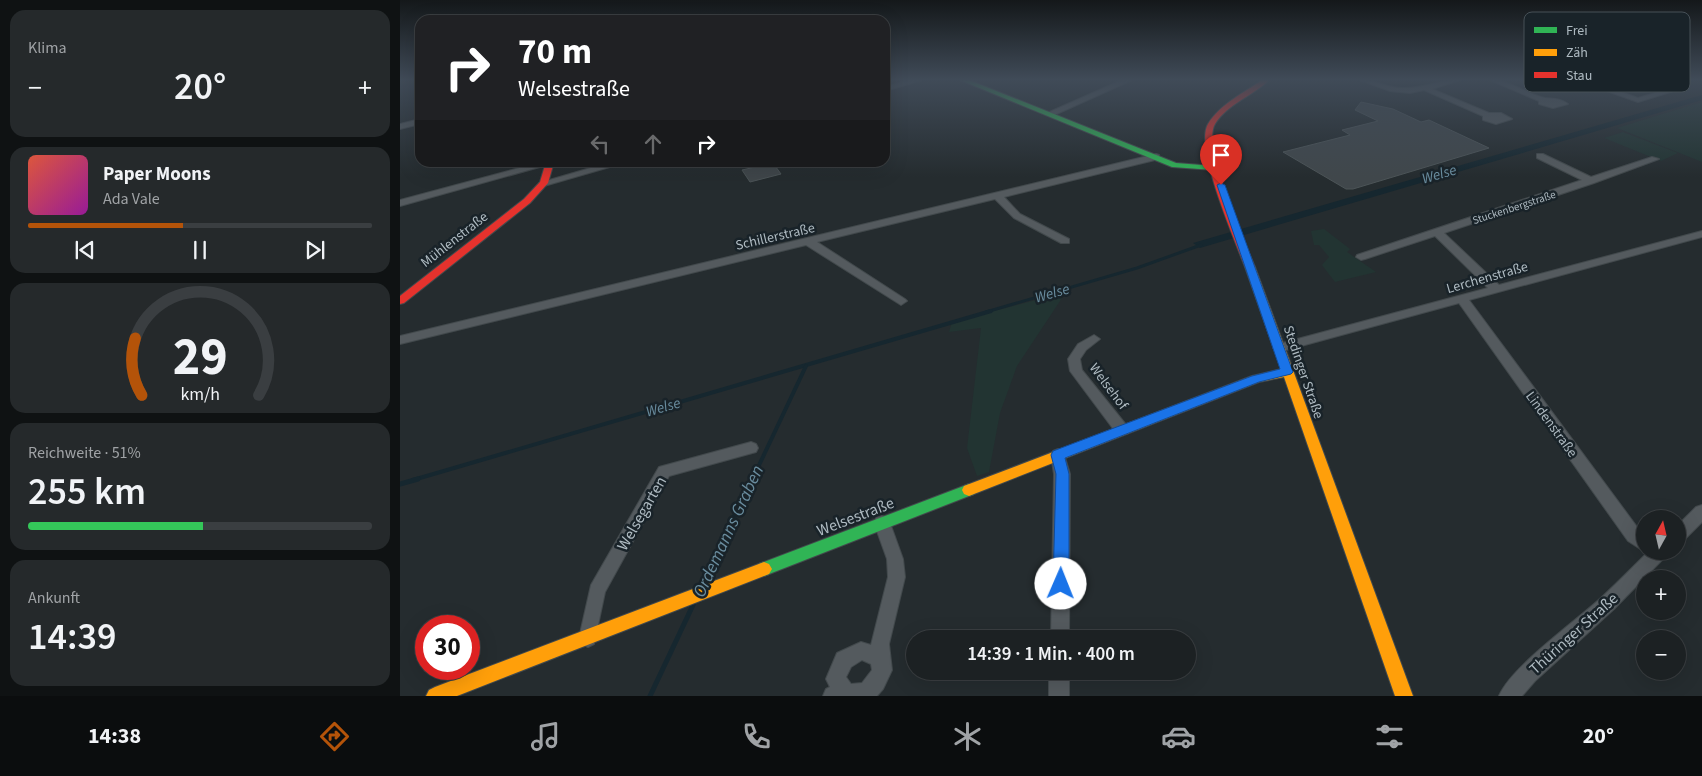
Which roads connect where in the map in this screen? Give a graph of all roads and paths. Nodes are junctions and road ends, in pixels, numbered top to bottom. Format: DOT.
graph roads {
  1 [pos="1045,112"];
  2 [pos="1053,112"];
  3 [pos="1225,112"];
  4 [pos="1482,112"];
  5 [pos="1049,114"];
  6 [pos="1488,115"];
  7 [pos="415,122"];
  8 [pos="400,127"];
  9 [pos="1540,156"];
  10 [pos="1156,157"];
  11 [pos="1655,159"];
  12 [pos="535,167"];
  13 [pos="549,167"];
  14 [pos="604,167"];
  15 [pos="1214,168"];
  16 [pos="1591,181"];
  17 [pos="544,183"];
  18 [pos="999,196"];
  19 [pos="400,203"];
  20 [pos="1438,232"];
  21 [pos="1702,234"];
  22 [pos="1065,241"];
  23 [pos="809,242"];
  24 [pos="1361,257"];
  25 [pos="1496,289"];
  26 [pos="1463,300"];
  27 [pos="400,301"];
  28 [pos="901,301"];
  29 [pos="1094,339"];
  30 [pos="400,340"];
  31 [pos="1279,348"];
  32 [pos="1287,372"];
  33 [pos="1122,430"];
  34 [pos="751,448"];
  35 [pos="1058,455"];
  36 [pos="1702,512"];
  37 [pos="882,523"];
  38 [pos="1686,527"];
  39 [pos="1636,538"];
  40 [pos="1646,560"];
  41 [pos="1060,630"];
  42 [pos="588,638"];
  43 [pos="878,657"];
  44 [pos="1059,680"];
  45 [pos="839,695"];
  46 [pos="435,696"];
  47 [pos="1059,696"];
  48 [pos="1404,696"];
  49 [pos="1509,696"];
  1 -- 5 [label="main road"];
  2 -- 5 [label="street"];
  3 -- 15 [label="main road, Stedinger Straße"];
  4 -- 6 [label="street"];
  5 -- 10 [label="main road"];
  7 -- 8 [label="street"];
  9 -- 16 [label="street"];
  10 -- 15 [label="main road"];
  10 -- 18 [label="street, Schillerstraße"];
  11 -- 16 [label="street, Stuckenbergstraße"];
  12 -- 19 [label="street"];
  13 -- 17 [label="main road"];
  14 -- 17 [label="street"];
  15 -- 31 [label="main road, Stedinger Straße"];
  16 -- 20 [label="street, Stuckenbergstraße"];
  17 -- 27 [label="main road, Mühlenstraße"];
  18 -- 22 [label="street"];
  18 -- 23 [label="street, Schillerstraße"];
  20 -- 24 [label="street, Stuckenbergstraße"];
  20 -- 25 [label="street"];
  21 -- 25 [label="street, Lerchenstraße"];
  23 -- 28 [label="street"];
  23 -- 30 [label="street, Schillerstraße"];
  25 -- 26 [label="street, Lerchenstraße"];
  26 -- 31 [label="street, Lerchenstraße"];
  26 -- 39 [label="street, Lindenstraße"];
  29 -- 33 [label="street, Welsehof"];
  31 -- 32 [label="main road, Stedinger Straße"];
  32 -- 33 [label="main road, Welsestraße"];
  32 -- 48 [label="main road, Stedinger Straße"];
  33 -- 35 [label="main road, Welsestraße"];
  34 -- 42 [label="street, Welsegarten"];
  35 -- 37 [label="main road, Welsestraße"];
  35 -- 41 [label="street"];
  36 -- 38 [label="street"];
  37 -- 42 [label="main road, Welsestraße"];
  37 -- 43 [label="street"];
  40 -- 49 [label="street, Thüringer Straße"];
  42 -- 46 [label="main road, Welsestraße"];
  43 -- 45 [label="street"];
  43 -- 45 [label="street"];
  44 -- 47 [label="street"];
}
